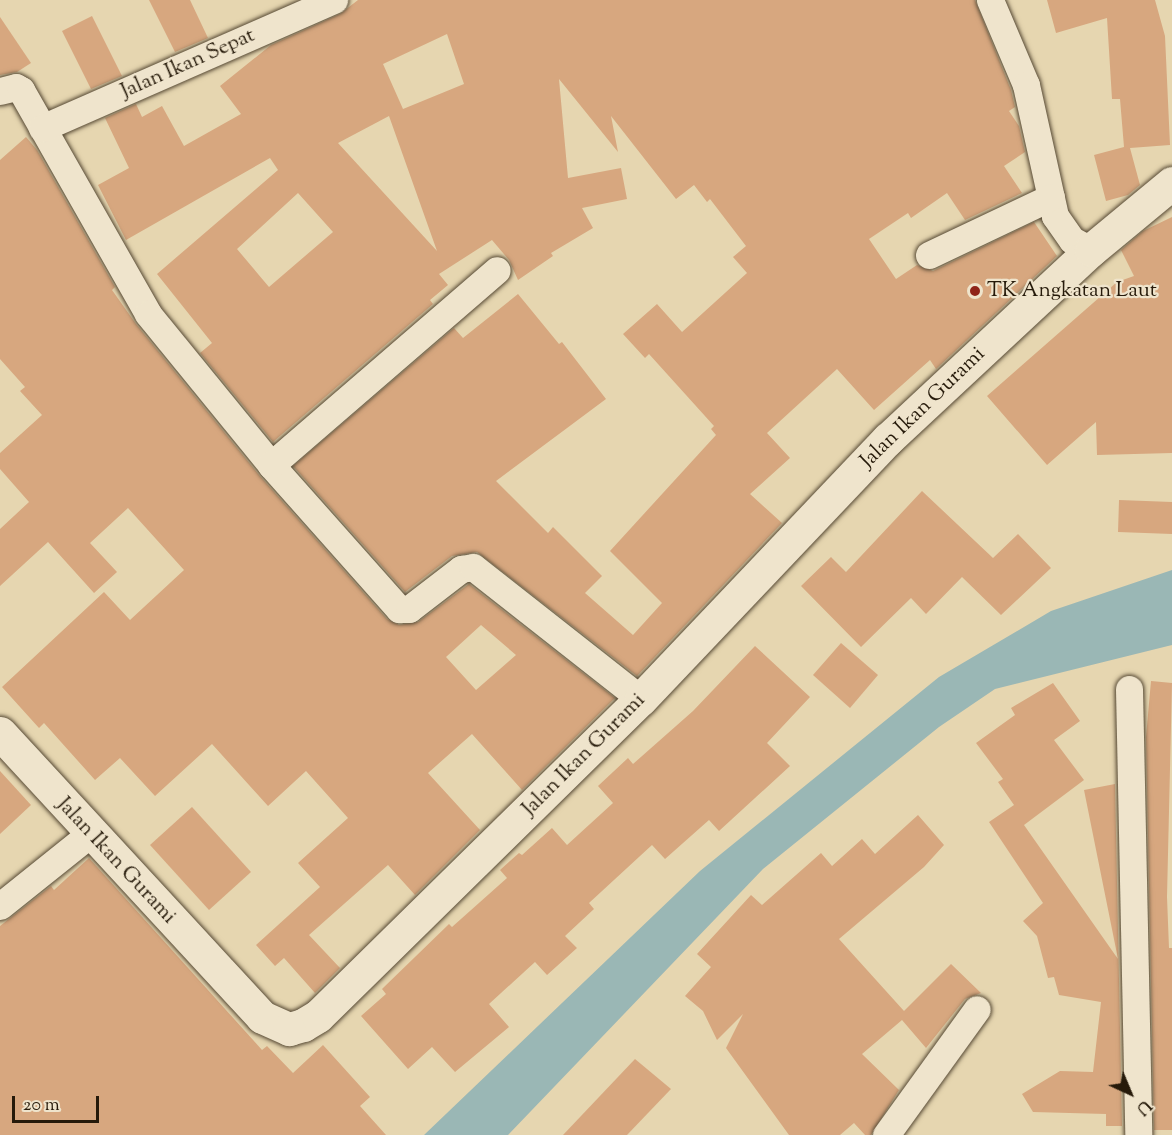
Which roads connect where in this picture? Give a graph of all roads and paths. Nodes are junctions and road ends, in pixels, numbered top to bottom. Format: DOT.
graph roads {
  1 [pos="334,0"];
  2 [pos="990,0"];
  3 [pos="0,91"];
  4 [pos="42,128"];
  5 [pos="1172,183"];
  6 [pos="1051,197"];
  7 [pos="1091,250"];
  8 [pos="928,255"];
  9 [pos="497,270"];
  10 [pos="271,465"];
  11 [pos="1129,689"];
  12 [pos="641,699"];
  13 [pos="0,733"];
  14 [pos="90,834"];
  15 [pos="0,906"];
  16 [pos="977,1009"];
  17 [pos="886,1135"];
  18 [pos="1138,1135"];
  1 -- 4 [label="street, Jalan Ikan Sepat"];
  2 -- 6 [label="street"];
  3 -- 4 [label="street"];
  4 -- 10 [label="street"];
  5 -- 7 [label="main road, Jalan Ikan Gurami"];
  6 -- 7 [label="street"];
  6 -- 8 [label="street"];
  7 -- 12 [label="main road, Jalan Ikan Gurami"];
  9 -- 10 [label="street"];
  10 -- 12 [label="street"];
  11 -- 18 [label="street"];
  12 -- 14 [label="main road, Jalan Ikan Gurami"];
  13 -- 14 [label="main road, Jalan Ikan Gurami"];
  14 -- 15 [label="street"];
  16 -- 17 [label="street"];
}
